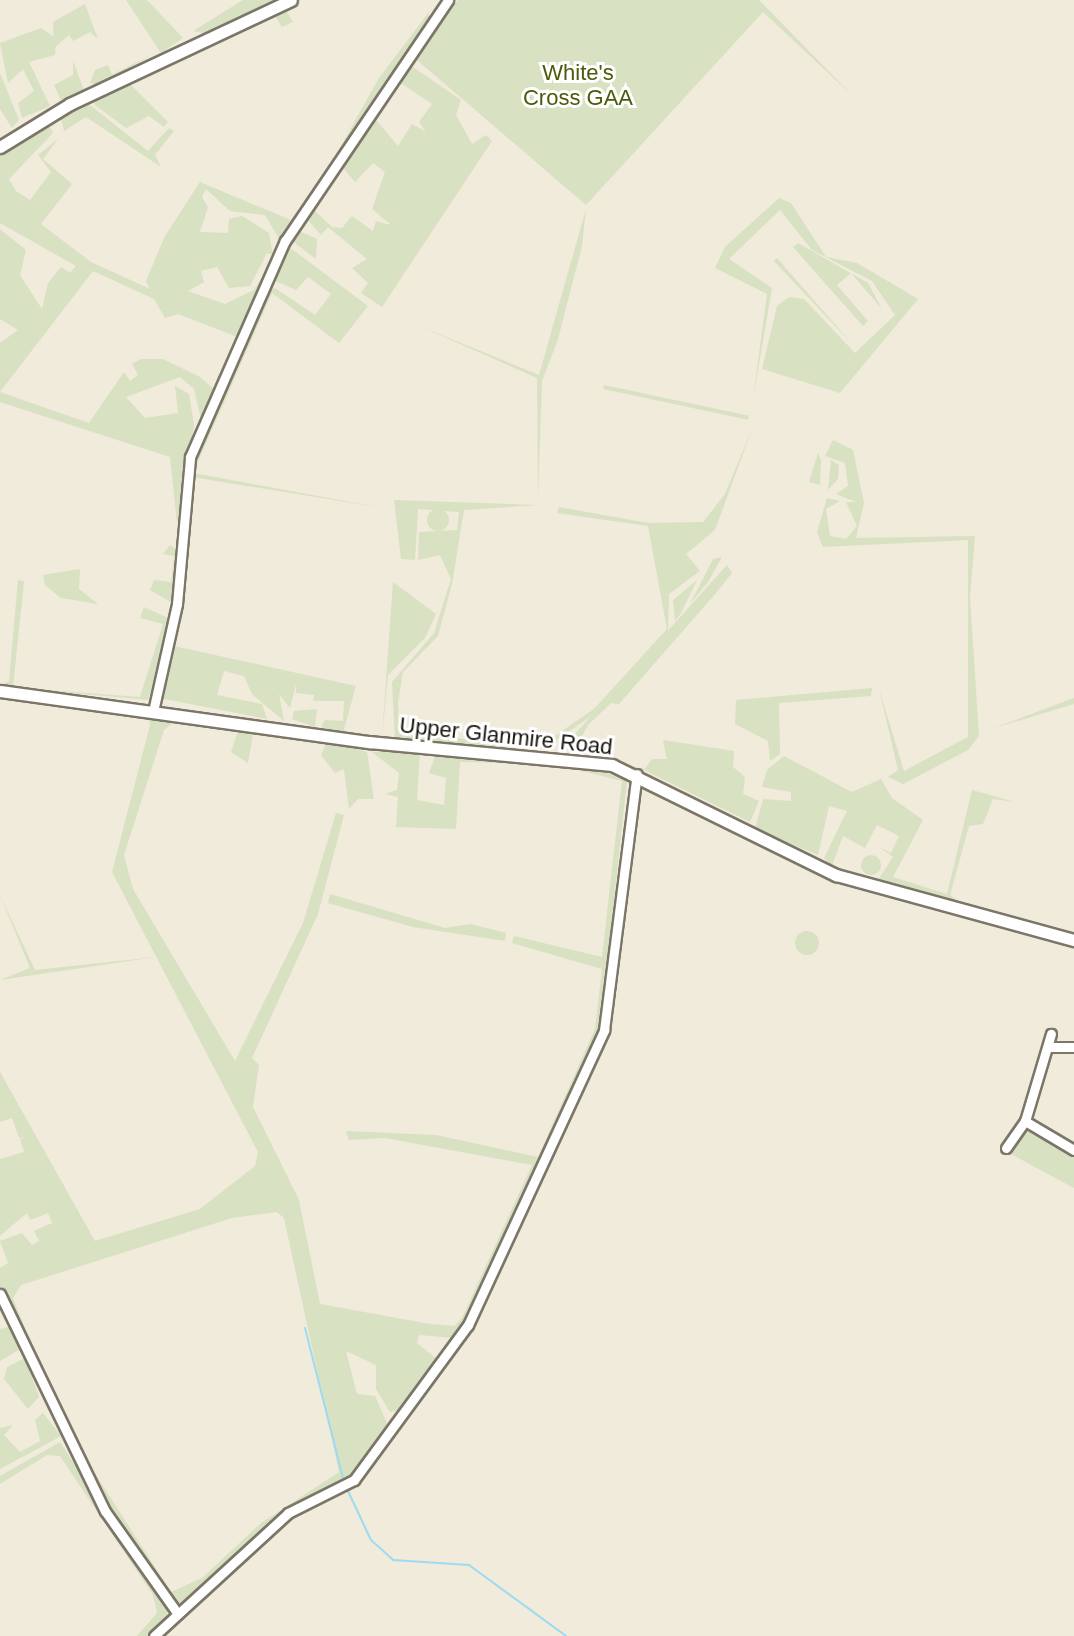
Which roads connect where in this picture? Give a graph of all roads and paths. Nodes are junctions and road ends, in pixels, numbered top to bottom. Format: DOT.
graph roads {
  1 [pos="291,0"];
  2 [pos="448,0"];
  3 [pos="0,147"];
  4 [pos="0,691"];
  5 [pos="154,707"];
  6 [pos="637,774"];
  7 [pos="1074,940"];
  8 [pos="1051,1034"];
  9 [pos="1050,1047"];
  10 [pos="1074,1047"];
  11 [pos="1025,1121"];
  12 [pos="1006,1148"];
  13 [pos="1074,1150"];
  14 [pos="0,1294"];
  15 [pos="178,1614"];
  16 [pos="154,1636"];
  1 -- 3 [label="main road"];
  2 -- 5 [label="street"];
  4 -- 5 [label="main road, Upper Glanmire Road"];
  5 -- 6 [label="main road, Upper Glanmire Road"];
  6 -- 7 [label="main road, Upper Glanmire Road"];
  6 -- 15 [label="street"];
  8 -- 9 [label="street"];
  9 -- 10 [label="street"];
  9 -- 11 [label="street"];
  11 -- 12 [label="street"];
  11 -- 13 [label="street"];
  14 -- 15 [label="street"];
  15 -- 16 [label="street"];
}
